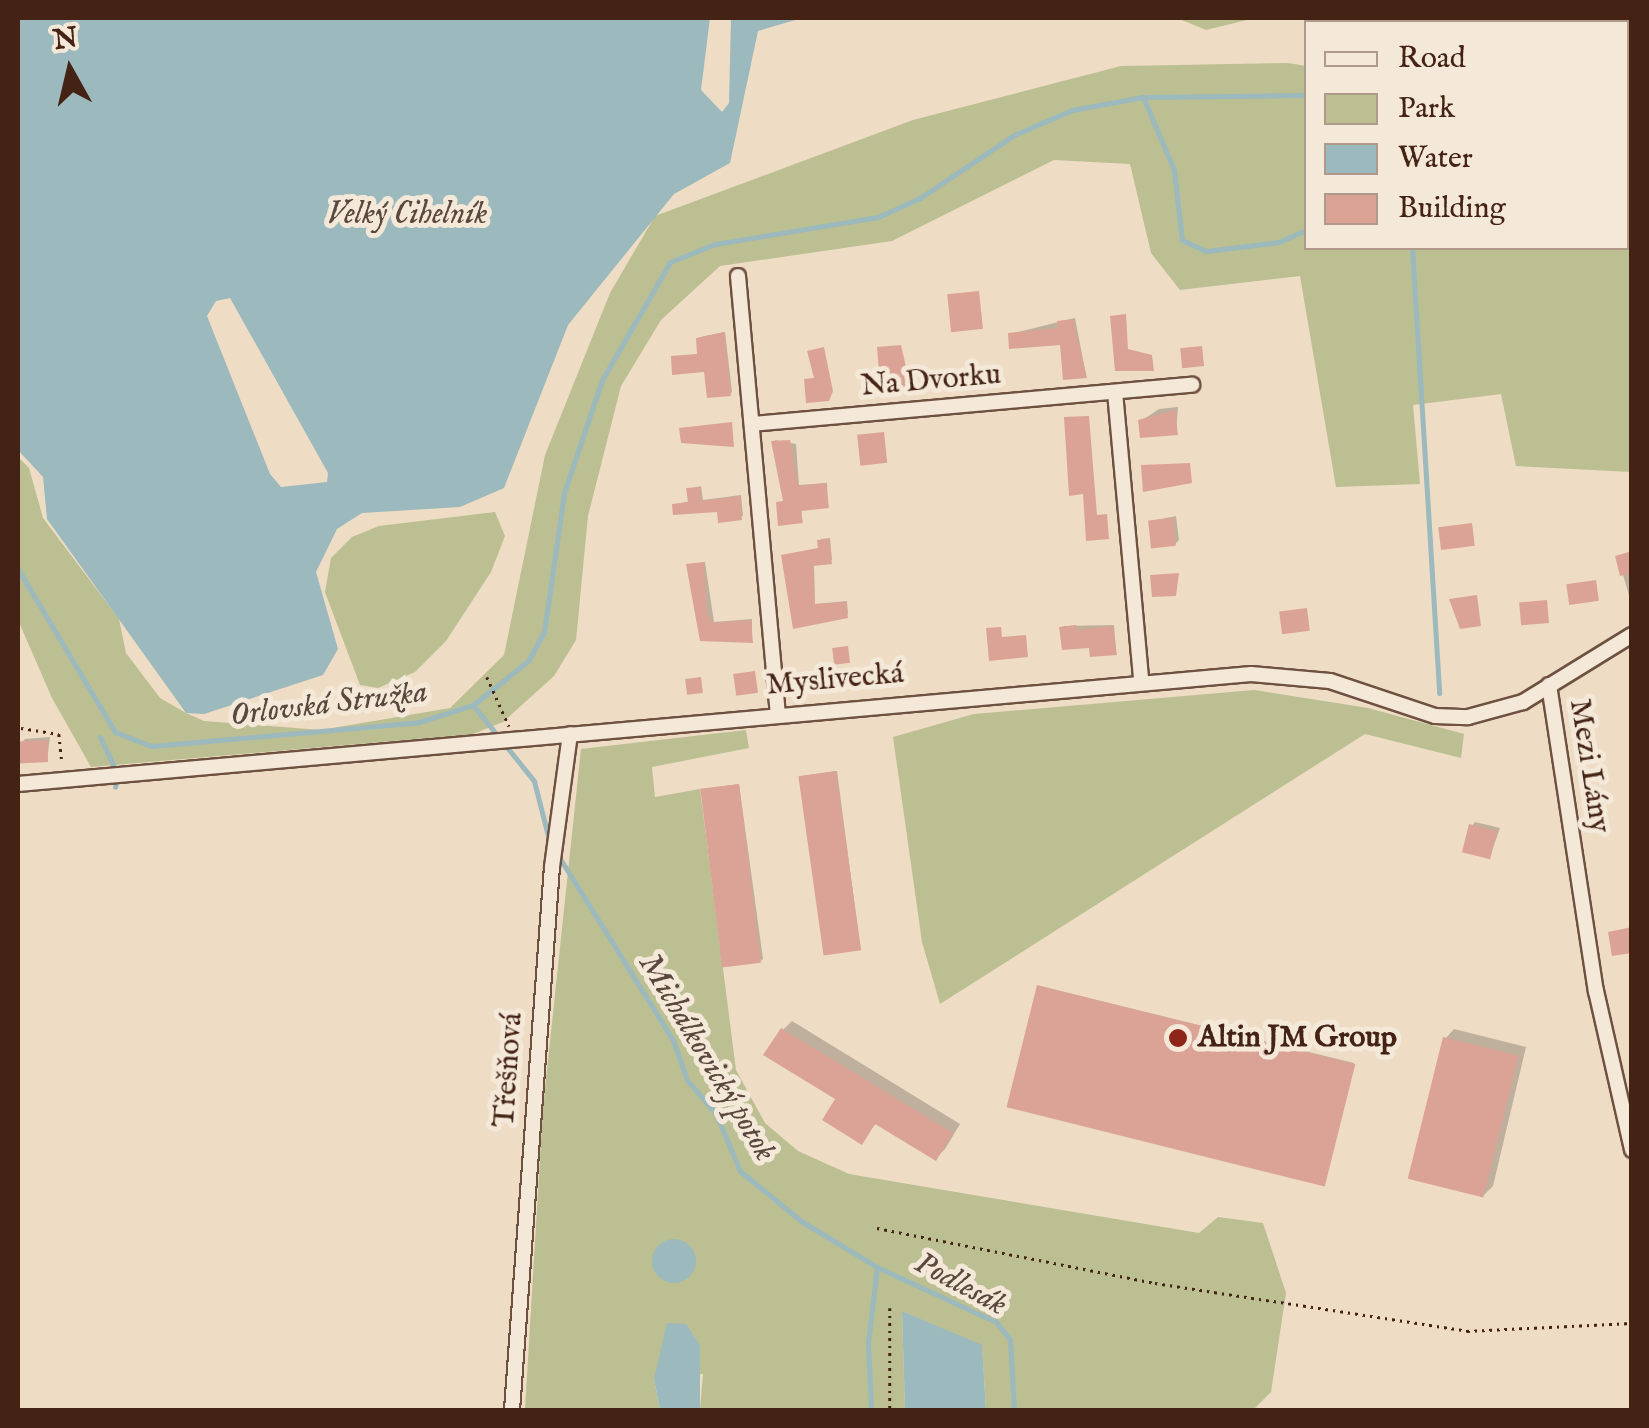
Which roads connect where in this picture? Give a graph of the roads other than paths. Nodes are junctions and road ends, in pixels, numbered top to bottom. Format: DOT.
graph roads {
  1 [pos="738,276"];
  2 [pos="1192,385"];
  3 [pos="1115,392"];
  4 [pos="752,424"];
  5 [pos="1632,635"];
  6 [pos="1141,680"];
  7 [pos="1548,685"];
  8 [pos="778,713"];
  9 [pos="570,734"];
  10 [pos="18,784"];
  11 [pos="1632,1150"];
  12 [pos="512,1410"];
  1 -- 4 [label="street"];
  2 -- 3 [label="street, Na Dvorku"];
  3 -- 4 [label="street, Na Dvorku"];
  3 -- 6 [label="street"];
  4 -- 8 [label="street"];
  5 -- 7 [label="street, Myslivecká"];
  6 -- 7 [label="street, Myslivecká"];
  6 -- 8 [label="street, Myslivecká"];
  7 -- 11 [label="street, Mezi Lány"];
  8 -- 9 [label="street, Myslivecká"];
  9 -- 10 [label="street, Myslivecká"];
  9 -- 12 [label="street, Třešňová"];
}
